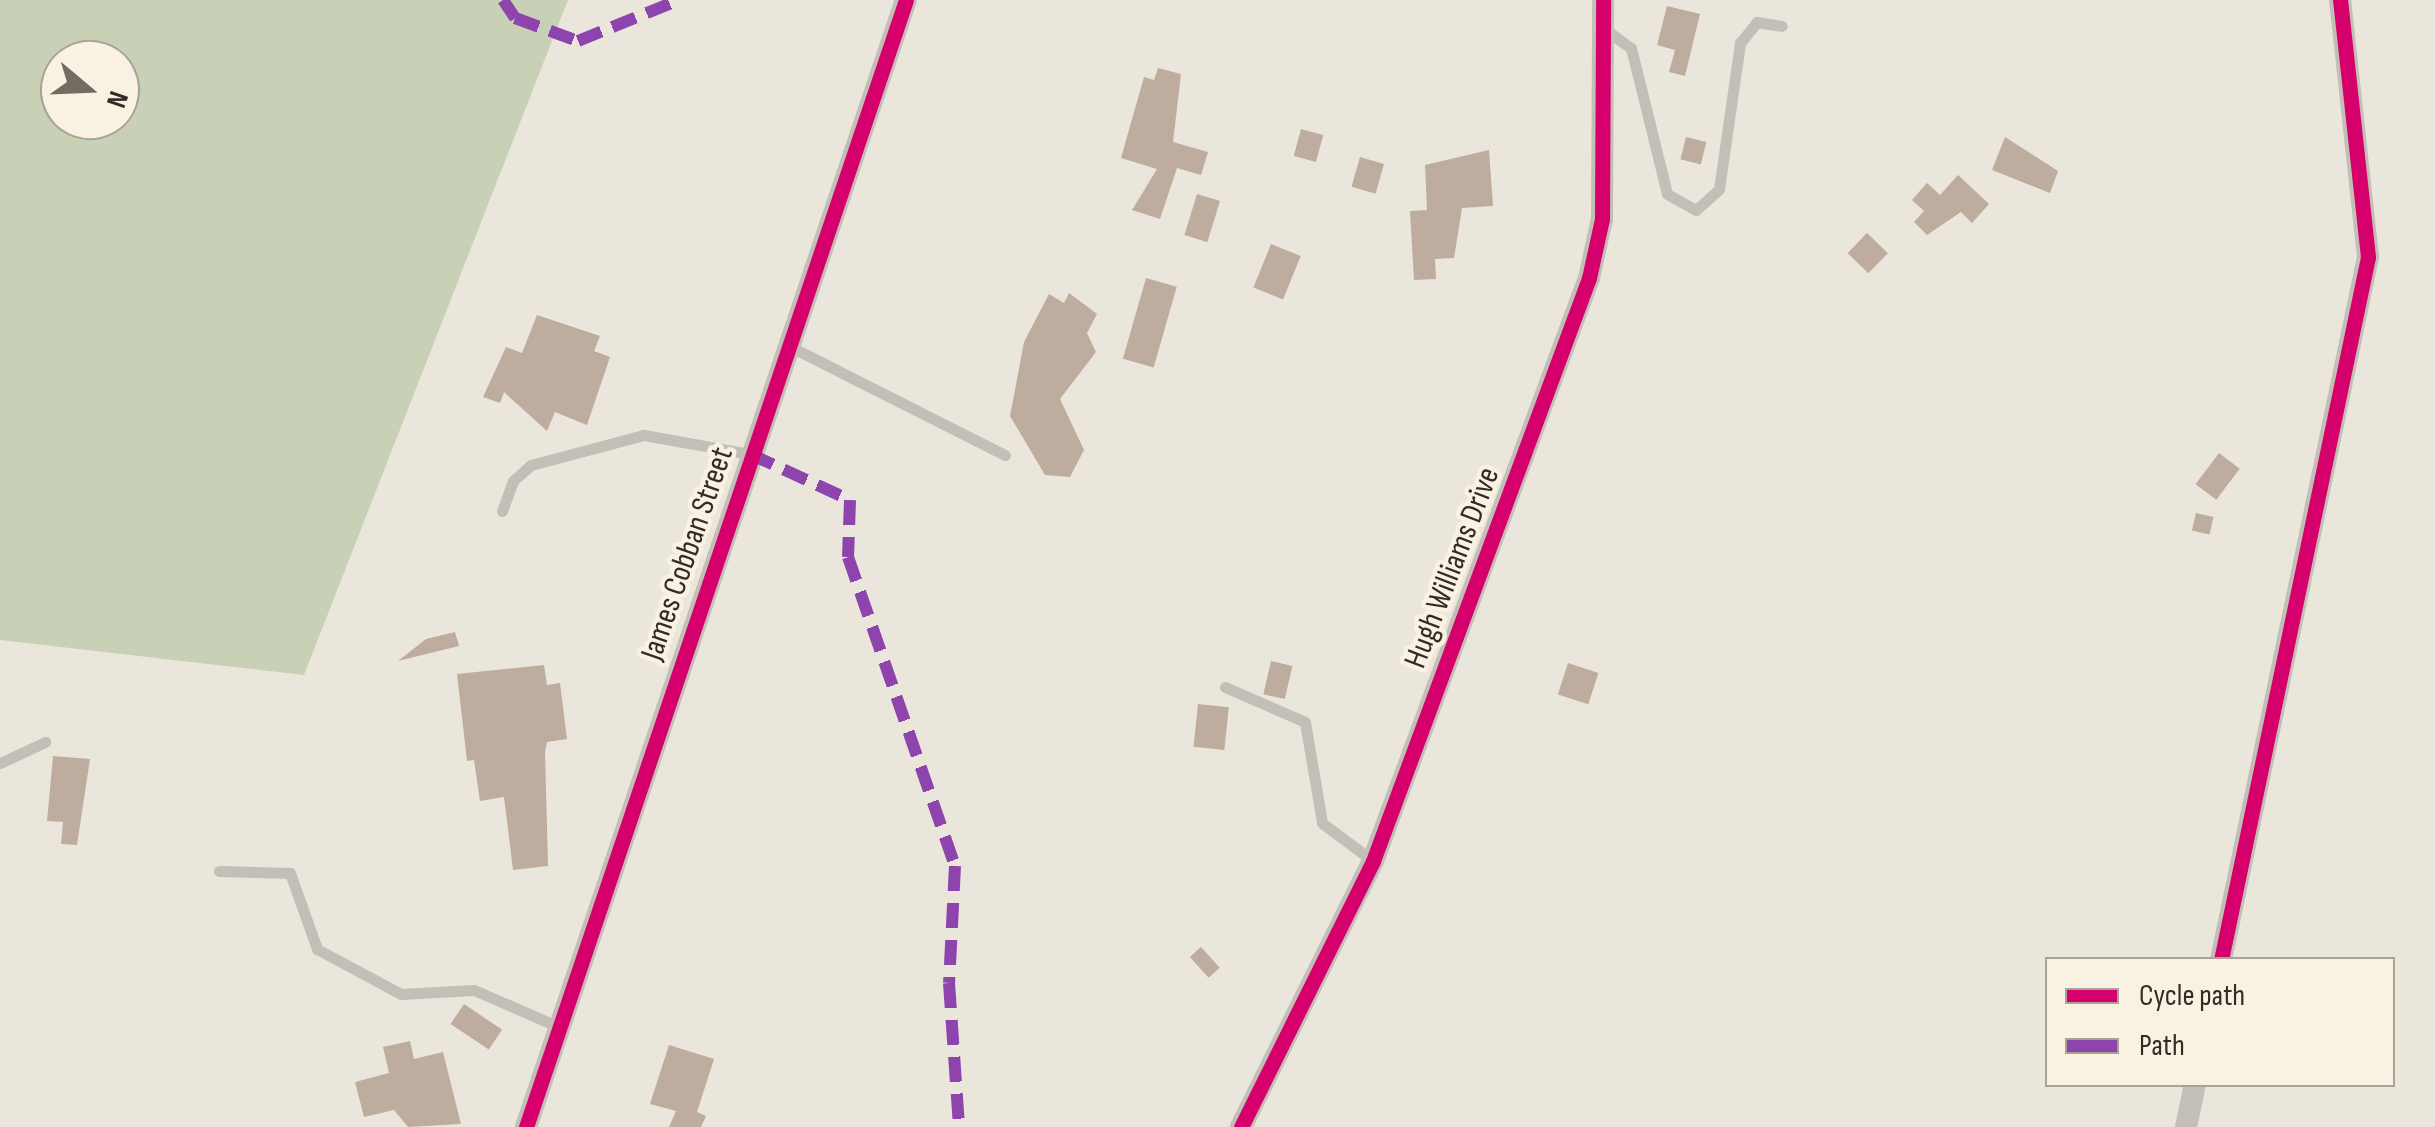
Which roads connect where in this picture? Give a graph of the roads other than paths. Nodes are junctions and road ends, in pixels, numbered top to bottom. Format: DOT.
graph roads {
  1 [pos="906,0"];
  2 [pos="1604,0"];
  3 [pos="2340,0"];
  4 [pos="1782,26"];
  5 [pos="1606,30"];
  6 [pos="788,346"];
  7 [pos="750,454"];
  8 [pos="1005,455"];
  9 [pos="502,512"];
  10 [pos="1225,687"];
  11 [pos="45,742"];
  12 [pos="0,763"];
  13 [pos="1373,861"];
  14 [pos="219,871"];
  15 [pos="2222,957"];
  16 [pos="559,1027"];
  17 [pos="2194,1087"];
  18 [pos="526,1127"];
  19 [pos="1242,1127"];
  20 [pos="2186,1127"];
  1 -- 6 [label="street, James Cobban Street"];
  2 -- 5 [label="street, Hugh Williams Drive"];
  3 -- 15 [label="street"];
  4 -- 5 [label="lane"];
  5 -- 13 [label="street, Hugh Williams Drive"];
  6 -- 7 [label="street, James Cobban Street"];
  6 -- 8 [label="lane"];
  7 -- 9 [label="lane"];
  7 -- 16 [label="street, James Cobban Street"];
  10 -- 13 [label="lane"];
  11 -- 12 [label="lane"];
  13 -- 19 [label="street, Hugh Williams Drive"];
  14 -- 16 [label="lane"];
  16 -- 18 [label="street, James Cobban Street"];
  17 -- 20 [label="street"];
}
